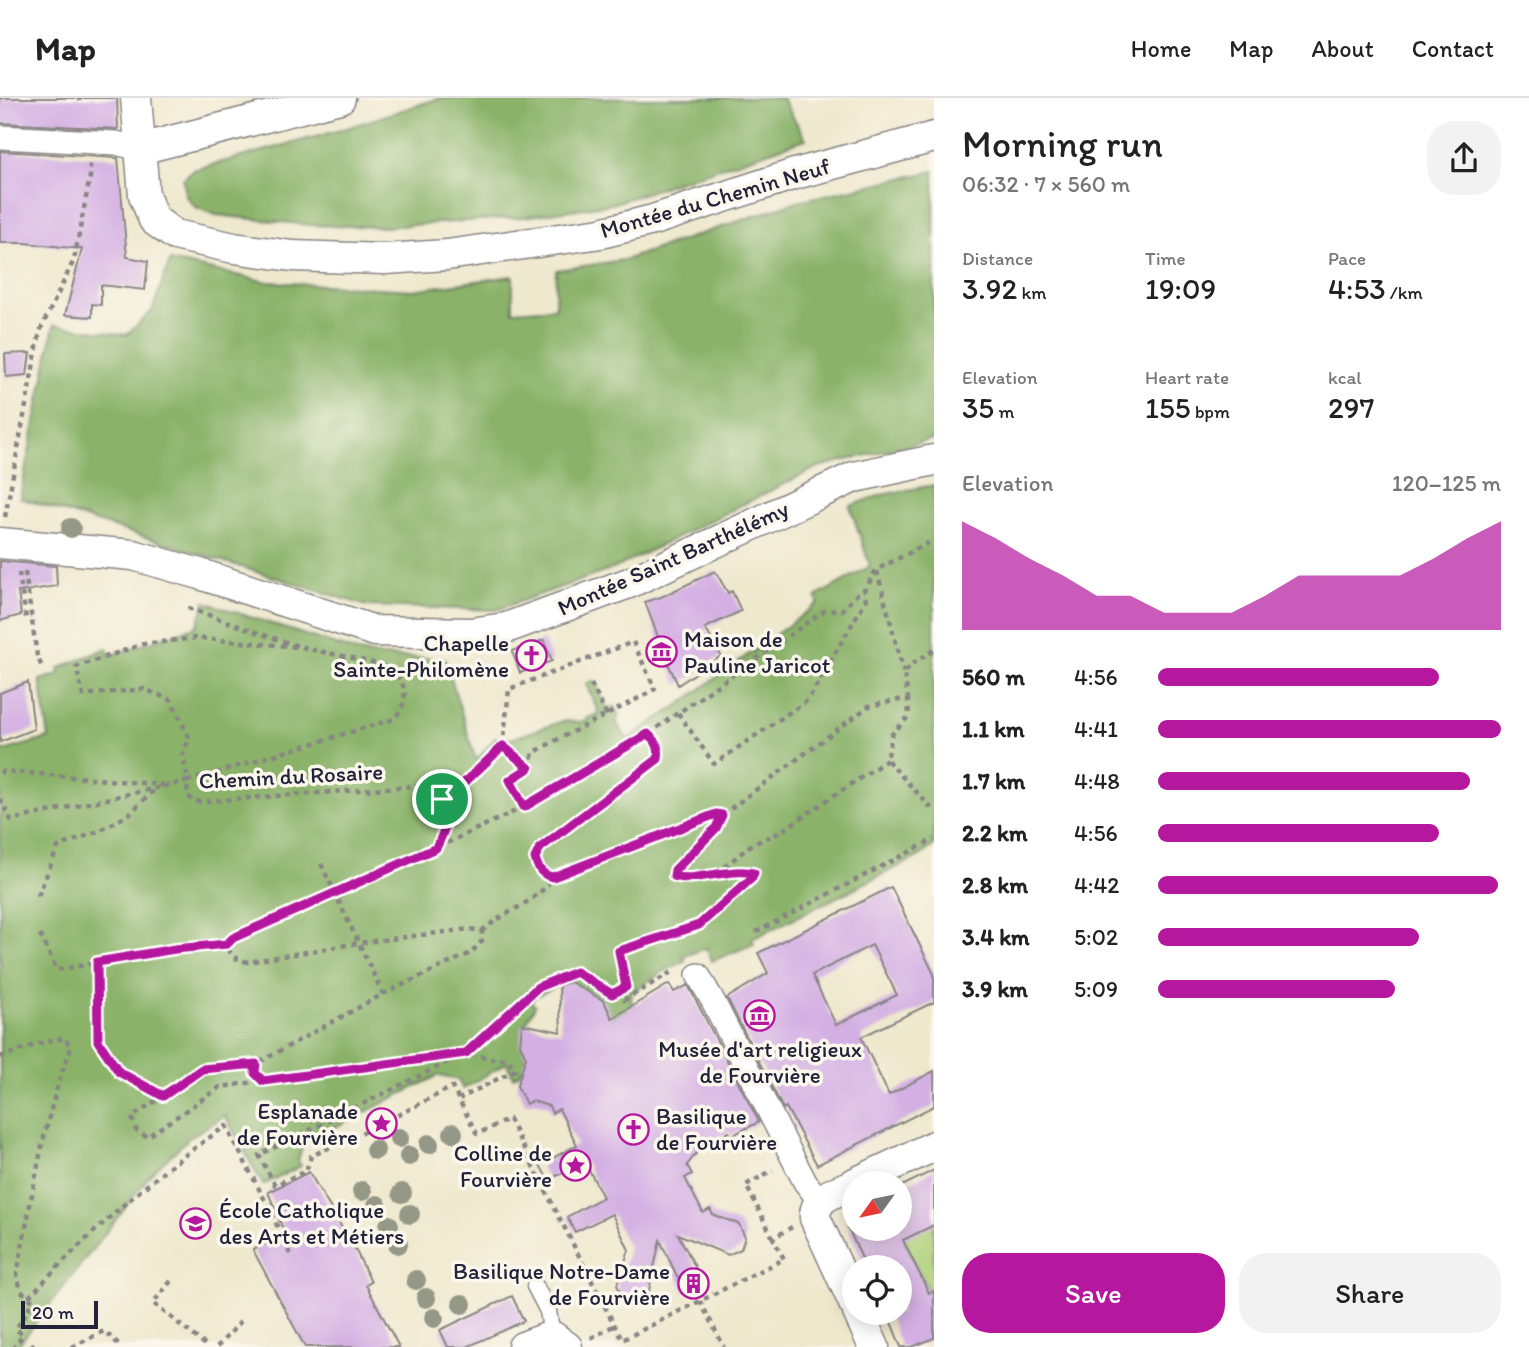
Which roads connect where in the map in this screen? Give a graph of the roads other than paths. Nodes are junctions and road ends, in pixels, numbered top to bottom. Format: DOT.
graph roads {
  1 [pos="136,98"];
  2 [pos="340,98"];
  3 [pos="0,137"];
  4 [pos="934,137"];
  5 [pos="140,149"];
  6 [pos="934,460"];
  7 [pos="11,548"];
  8 [pos="692,969"];
  9 [pos="934,1146"];
  10 [pos="839,1191"];
  11 [pos="842,1277"];
  12 [pos="535,1286"];
  13 [pos="864,1325"];
  14 [pos="569,1341"];
  15 [pos="523,1347"];
  16 [pos="874,1347"];
  1 -- 5 [label="street, Montée du Chemin Neuf"];
  2 -- 5 [label="street"];
  3 -- 5 [label="street"];
  4 -- 5 [label="street, Montée du Chemin Neuf"];
  6 -- 7 [label="street, Montée Saint Barthélémy"];
  8 -- 10 [label="street"];
  9 -- 10 [label="street"];
  10 -- 11 [label="street"];
  12 -- 14 [label="lane"];
  13 -- 16 [label="street"];
  14 -- 15 [label="street"];
}
